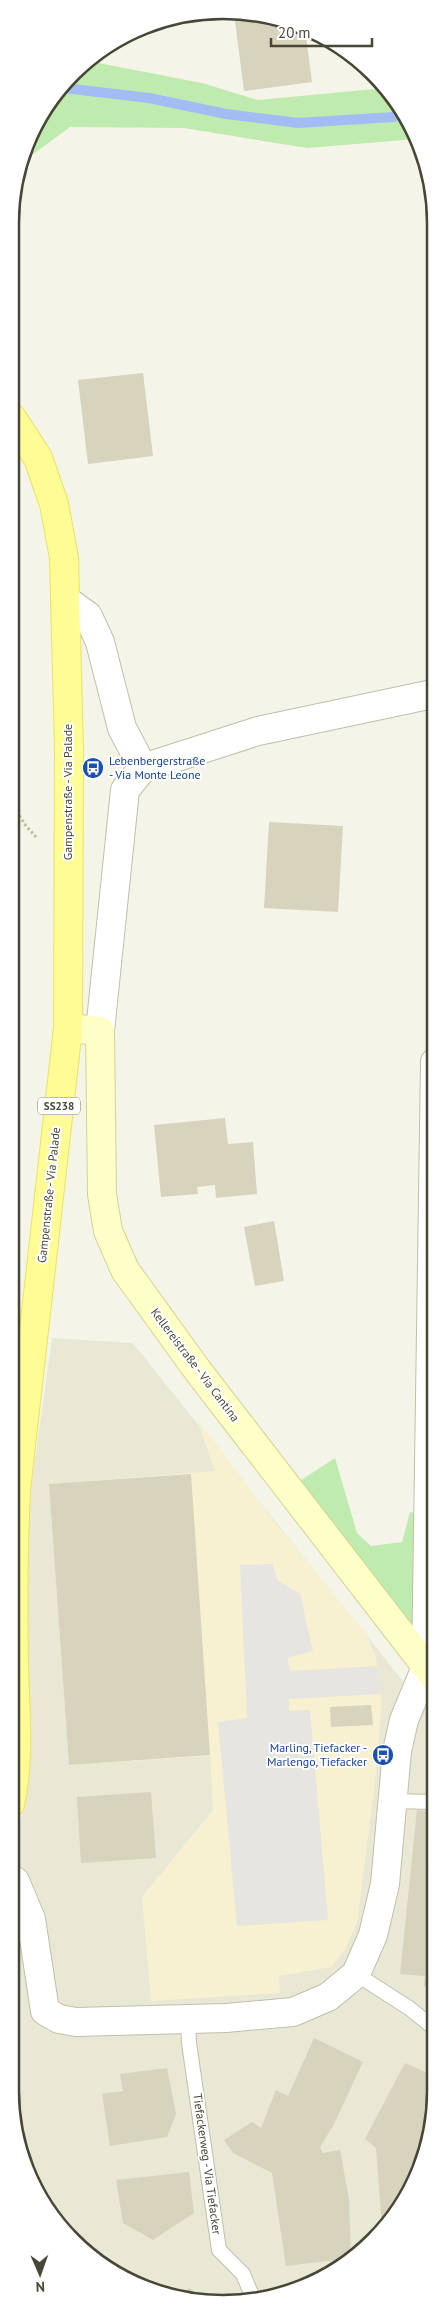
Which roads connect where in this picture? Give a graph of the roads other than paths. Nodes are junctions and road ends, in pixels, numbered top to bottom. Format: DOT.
graph roads {
  1 [pos="19,429"];
  2 [pos="66,600"];
  3 [pos="427,694"];
  4 [pos="143,768"];
  5 [pos="68,1028"];
  6 [pos="100,1031"];
  7 [pos="19,1463"];
  8 [pos="427,1668"];
  9 [pos="427,1678"];
  10 [pos="392,1801"];
  11 [pos="427,1802"];
  12 [pos="19,1890"];
  13 [pos="356,1974"];
  14 [pos="188,2019"];
  15 [pos="427,2022"];
  16 [pos="251,2294"];
  1 -- 2 [label="main road, Gampenstraße - Via Palade / SS238"];
  2 -- 4 [label="street"];
  2 -- 5 [label="main road, Gampenstraße - Via Palade / SS238"];
  3 -- 4 [label="street"];
  4 -- 6 [label="street"];
  5 -- 6 [label="street"];
  5 -- 7 [label="main road, Gampenstraße - Via Palade / SS238"];
  6 -- 8 [label="street, Kellereistraße - Via Cantina"];
  9 -- 10 [label="street"];
  10 -- 11 [label="lane"];
  10 -- 13 [label="street"];
  12 -- 14 [label="street"];
  13 -- 14 [label="street"];
  13 -- 15 [label="lane"];
  14 -- 16 [label="lane, Tiefackerweg - Via Tiefacker"];
}
